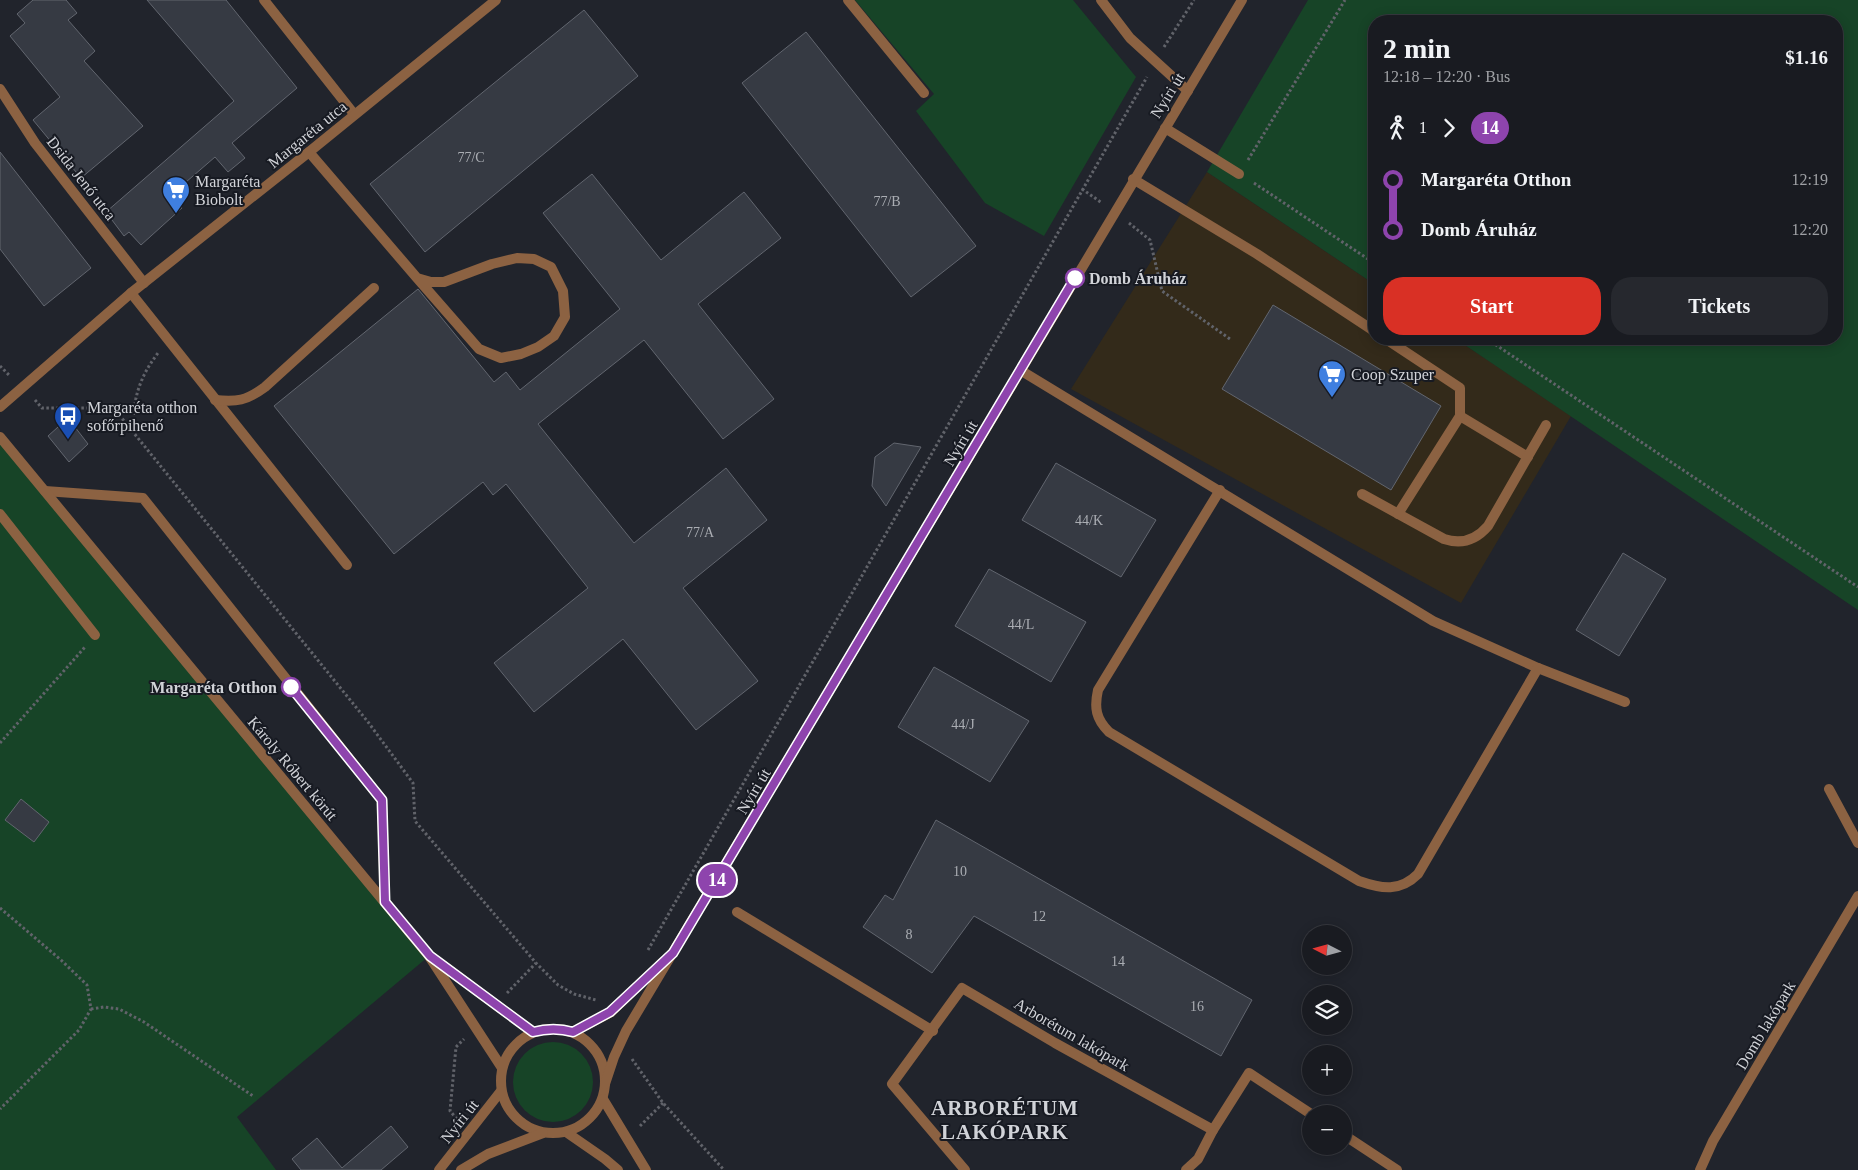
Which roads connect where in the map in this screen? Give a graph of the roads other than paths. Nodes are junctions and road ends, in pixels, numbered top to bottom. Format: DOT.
graph roads {
  1 [pos="264,0"];
  2 [pos="496,0"];
  3 [pos="848,0"];
  4 [pos="1101,0"];
  5 [pos="1242,0"];
  6 [pos="0,89"];
  7 [pos="1188,91"];
  8 [pos="924,93"];
  9 [pos="354,114"];
  10 [pos="1165,128"];
  11 [pos="309,152"];
  12 [pos="1239,174"];
  13 [pos="1133,180"];
  14 [pos="417,278"];
  15 [pos="144,283"];
  16 [pos="374,288"];
  17 [pos="130,293"];
  18 [pos="1368,327"];
  19 [pos="1395,345"];
  20 [pos="1020,370"];
  21 [pos="214,400"];
  22 [pos="0,408"];
  23 [pos="1460,416"];
  24 [pos="1546,424"];
  25 [pos="0,437"];
  26 [pos="1528,457"];
  27 [pos="1220,490"];
  28 [pos="45,491"];
  29 [pos="1362,494"];
  30 [pos="0,514"];
  31 [pos="1398,514"];
  32 [pos="347,565"];
  33 [pos="95,635"];
  34 [pos="1538,668"];
  35 [pos="1625,702"];
  36 [pos="1829,789"];
  37 [pos="1858,843"];
  38 [pos="1858,896"];
  39 [pos="385,902"];
  40 [pos="737,912"];
  41 [pos="673,953"];
  42 [pos="430,956"];
  43 [pos="933,1031"];
  44 [pos="533,1032"];
  45 [pos="573,1032"];
  46 [pos="502,1068"];
  47 [pos="606,1084"];
  48 [pos="501,1091"];
  49 [pos="603,1099"];
  50 [pos="1302,1108"];
  51 [pos="1213,1130"];
  52 [pos="566,1132"];
  53 [pos="543,1133"];
  54 [pos="1352,1140"];
  55 [pos="439,1170"];
  56 [pos="461,1170"];
  57 [pos="618,1170"];
  58 [pos="646,1170"];
  59 [pos="964,1170"];
  60 [pos="1186,1170"];
  61 [pos="1397,1170"];
  62 [pos="1700,1170"];
  1 -- 9 [label="street"];
  2 -- 9 [label="street, Margaréta utca"];
  3 -- 8 [label="street"];
  4 -- 7 [label="street"];
  5 -- 7 [label="street, Nyíri út"];
  6 -- 15 [label="street, Dsida Jenő utca"];
  7 -- 10 [label="street, Nyíri út"];
  9 -- 11 [label="street, Margaréta utca"];
  10 -- 12 [label="street"];
  10 -- 13 [label="street, Nyíri út"];
  11 -- 14 [label="street"];
  11 -- 15 [label="street, Margaréta utca"];
  13 -- 18 [label="street"];
  13 -- 20 [label="street, Nyíri út"];
  14 -- 14 [label="street"];
  15 -- 17 [label="street, Margaréta utca"];
  16 -- 21 [label="street"];
  17 -- 21 [label="street"];
  17 -- 22 [label="street, Margaréta utca"];
  19 -- 23 [label="street"];
  20 -- 27 [label="street"];
  20 -- 41 [label="street, Nyíri út"];
  21 -- 32 [label="street"];
  23 -- 26 [label="street"];
  23 -- 31 [label="street"];
  24 -- 26 [label="street"];
  25 -- 28 [label="street, Károly Róbert körút"];
  26 -- 31 [label="street"];
  27 -- 34 [label="street"];
  27 -- 34 [label="street"];
  28 -- 39 [label="street, Károly Róbert körút"];
  28 -- 39 [label="street"];
  29 -- 31 [label="street"];
  30 -- 33 [label="street"];
  34 -- 35 [label="street"];
  36 -- 37 [label="street"];
  38 -- 62 [label="street, Domb lakópark"];
  39 -- 42 [label="street, Károly Róbert körút"];
  40 -- 43 [label="street"];
  41 -- 45 [label="street, Nyíri út"];
  41 -- 47 [label="street, Nyíri út"];
  42 -- 44 [label="street, Károly Róbert körút"];
  42 -- 46 [label="street, Károly Róbert körút"];
  43 -- 51 [label="street, Arborétum lakópark"];
  43 -- 59 [label="street, Arborétum lakópark"];
  44 -- 45 [label="street"];
  44 -- 46 [label="street"];
  45 -- 47 [label="street"];
  46 -- 48 [label="street"];
  47 -- 49 [label="street"];
  48 -- 53 [label="street"];
  48 -- 55 [label="street, Nyíri út"];
  49 -- 52 [label="street"];
  49 -- 58 [label="street"];
  50 -- 51 [label="street"];
  51 -- 60 [label="street"];
  52 -- 53 [label="street"];
  52 -- 57 [label="street"];
  53 -- 56 [label="street"];
  54 -- 61 [label="street"];
}
